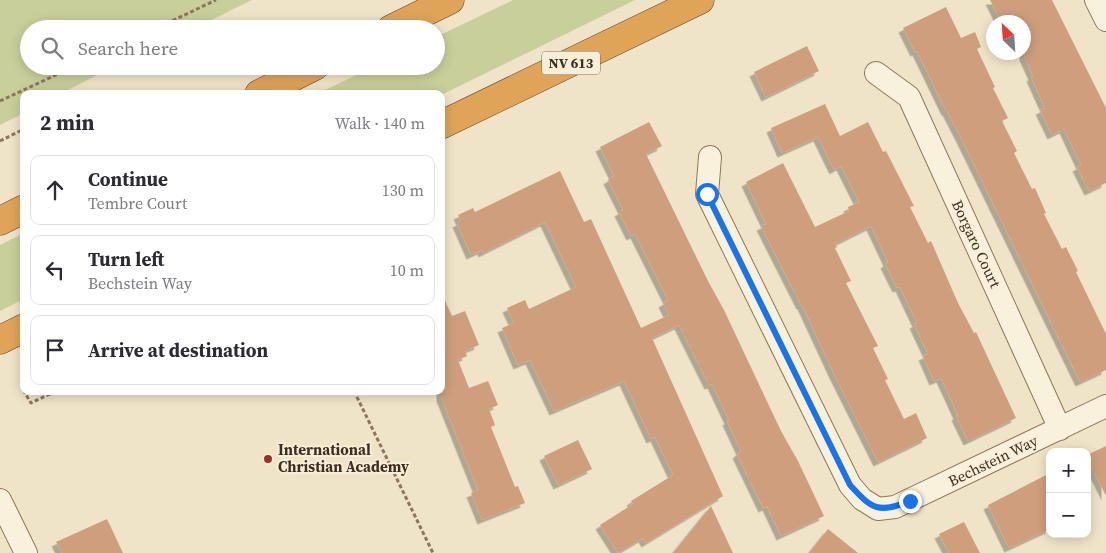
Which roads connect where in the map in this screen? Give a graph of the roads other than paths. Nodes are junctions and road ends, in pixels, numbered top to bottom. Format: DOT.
graph roads {
  1 [pos="450,0"];
  2 [pos="700,0"];
  3 [pos="1096,0"];
  4 [pos="410,20"];
  5 [pos="1106,20"];
  6 [pos="876,73"];
  7 [pos="297,75"];
  8 [pos="267,90"];
  9 [pos="445,123"];
  10 [pos="710,157"];
  11 [pos="20,211"];
  12 [pos="0,221"];
  13 [pos="20,330"];
  14 [pos="0,340"];
  15 [pos="1106,406"];
  16 [pos="1060,429"];
  17 [pos="0,500"];
  18 [pos="26,553"];
  1 -- 4 [label="highway"];
  2 -- 9 [label="highway, NV 613"];
  3 -- 5 [label="street"];
  6 -- 16 [label="street, Borgaro Court"];
  7 -- 8 [label="highway"];
  10 -- 16 [label="street, Bechstein Way"];
  11 -- 12 [label="highway"];
  13 -- 14 [label="highway"];
  15 -- 16 [label="street, Bechstein Way"];
  17 -- 18 [label="street"];
}
